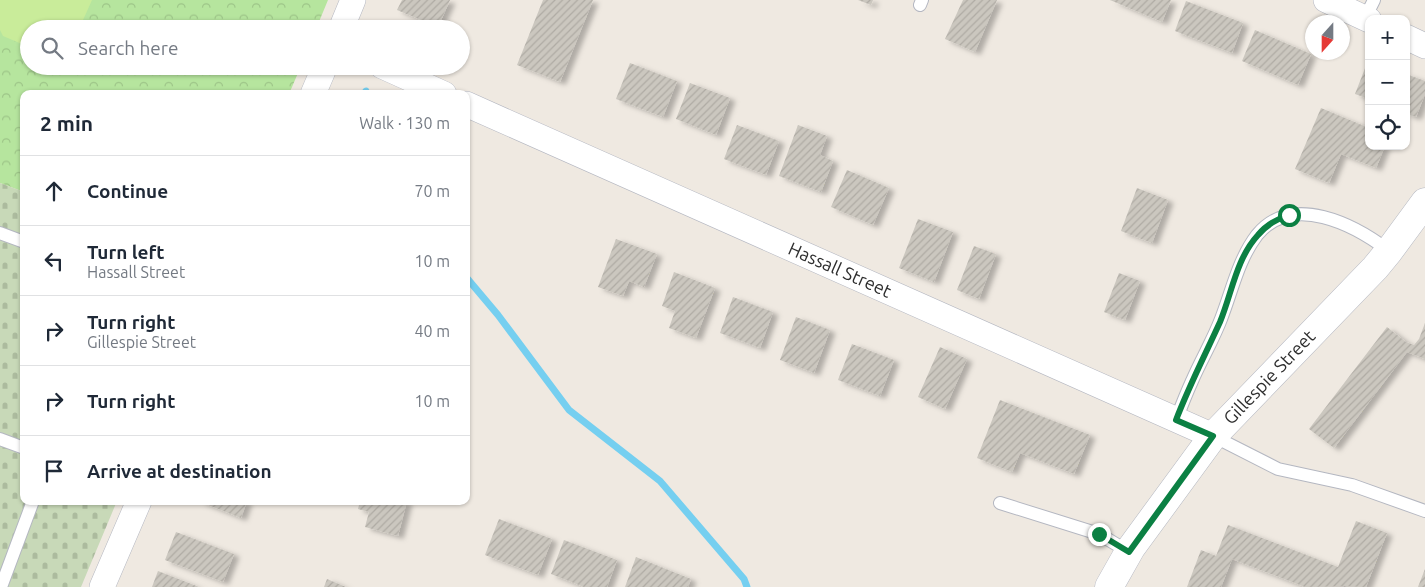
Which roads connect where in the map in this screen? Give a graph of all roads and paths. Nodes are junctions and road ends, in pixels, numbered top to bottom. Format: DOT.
graph roads {
  1 [pos="353,0"];
  2 [pos="1326,0"];
  3 [pos="1369,13"];
  4 [pos="345,20"];
  5 [pos="1410,40"];
  6 [pos="1425,46"];
  7 [pos="321,75"];
  8 [pos="402,75"];
  9 [pos="316,90"];
  10 [pos="435,90"];
  11 [pos="470,106"];
  12 [pos="1425,202"];
  13 [pos="0,233"];
  14 [pos="20,240"];
  15 [pos="1390,251"];
  16 [pos="1176,420"];
  17 [pos="1213,436"];
  18 [pos="0,439"];
  19 [pos="20,446"];
  20 [pos="1000,503"];
  21 [pos="32,505"];
  22 [pos="137,505"];
  23 [pos="1425,510"];
  24 [pos="1129,552"];
  25 [pos="1,587"];
  26 [pos="102,587"];
  27 [pos="1109,587"];
  1 -- 4 [label="street"];
  2 -- 3 [label="street"];
  5 -- 6 [label="street"];
  7 -- 9 [label="street"];
  8 -- 10 [label="street"];
  11 -- 16 [label="street, Hassall Street"];
  12 -- 15 [label="street, Gillespie Street"];
  13 -- 14 [label="lane"];
  15 -- 16 [label="lane"];
  15 -- 17 [label="street, Gillespie Street"];
  16 -- 17 [label="street, Hassall Street"];
  17 -- 23 [label="lane"];
  17 -- 24 [label="street, Gillespie Street"];
  18 -- 19 [label="lane"];
  20 -- 24 [label="lane"];
  21 -- 25 [label="lane"];
  22 -- 26 [label="street"];
  24 -- 27 [label="street, Gillespie Street"];
}
